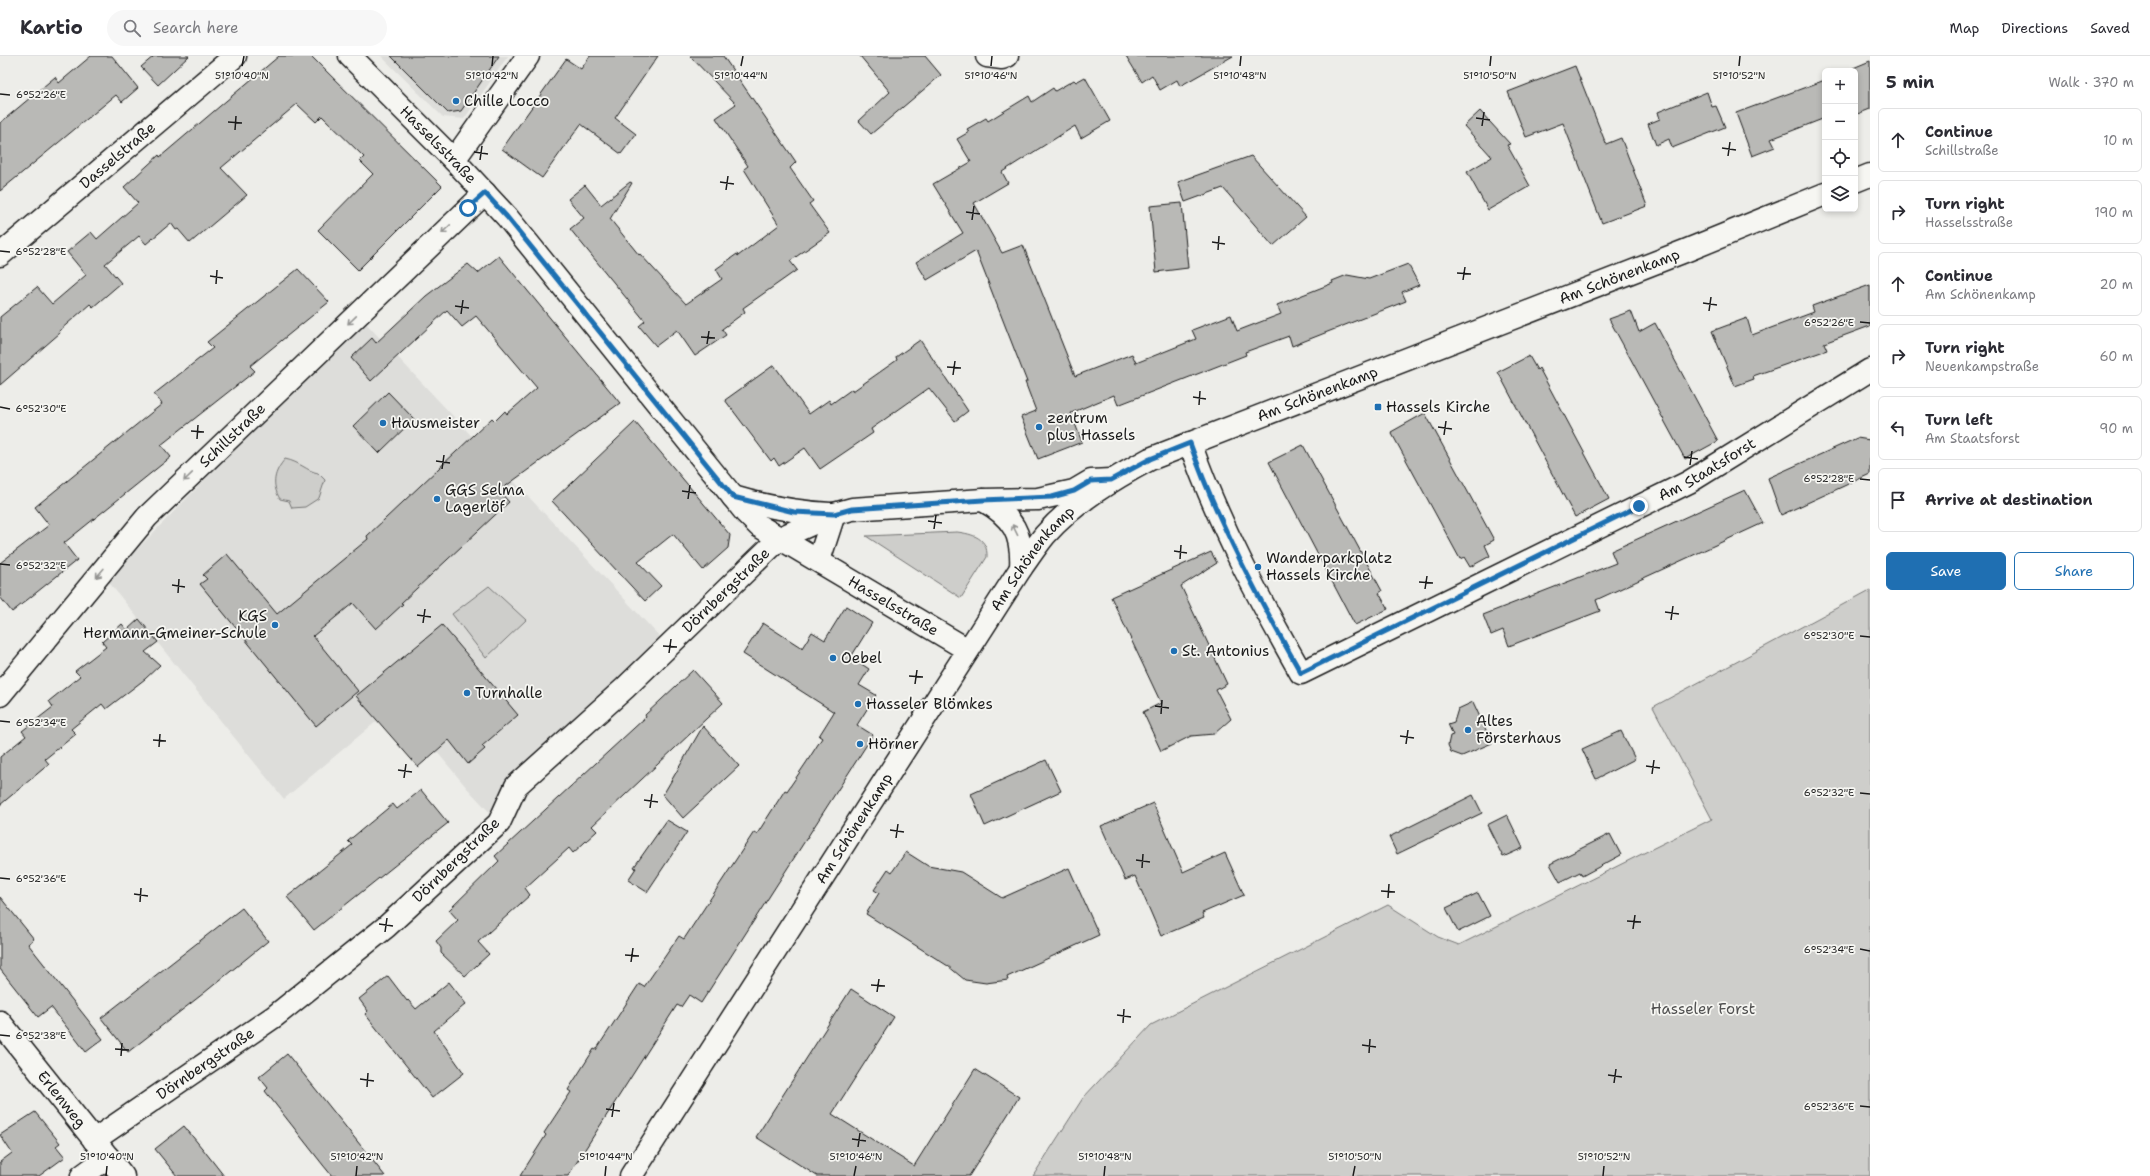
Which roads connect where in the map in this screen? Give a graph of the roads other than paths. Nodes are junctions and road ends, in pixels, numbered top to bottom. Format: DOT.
graph roads {
  1 [pos="235,56"];
  2 [pos="350,56"];
  3 [pos="528,56"];
  4 [pos="987,56"];
  5 [pos="1007,56"];
  6 [pos="454,160"];
  7 [pos="1870,175"];
  8 [pos="1858,180"];
  9 [pos="485,193"];
  10 [pos="1822,195"];
  11 [pos="0,256"];
  12 [pos="1870,370"];
  13 [pos="1190,443"];
  14 [pos="1111,480"];
  15 [pos="733,497"];
  16 [pos="983,500"];
  17 [pos="834,514"];
  18 [pos="780,538"];
  19 [pos="819,560"];
  20 [pos="1021,568"];
  21 [pos="968,650"];
  22 [pos="0,695"];
  23 [pos="0,1022"];
  24 [pos="101,1149"];
  25 [pos="82,1176"];
  26 [pos="123,1176"];
  27 [pos="631,1176"];
  1 -- 11 [label="street, Dasselstraße"];
  2 -- 6 [label="street, Hasselsstraße"];
  3 -- 6 [label="street"];
  4 -- 5 [label="street"];
  6 -- 9 [label="street, Hasselsstraße"];
  7 -- 8 [label="street"];
  9 -- 15 [label="street, Hasselsstraße"];
  9 -- 22 [label="street, Schillstraße, one-way"];
  10 -- 13 [label="street, Am Schönenkamp"];
  12 -- 13 [label="street, Am Staatsforst"];
  13 -- 14 [label="street, Am Schönenkamp"];
  14 -- 16 [label="street"];
  14 -- 20 [label="street, Am Schönenkamp"];
  15 -- 17 [label="street"];
  15 -- 18 [label="street, Hasselsstraße"];
  16 -- 17 [label="street"];
  20 -- 16 [label="street, one-way"];
  17 -- 18 [label="street"];
  17 -- 19 [label="street"];
  18 -- 19 [label="street, Hasselsstraße"];
  18 -- 24 [label="street, Dörnbergstraße"];
  19 -- 21 [label="street, Hasselsstraße"];
  20 -- 21 [label="street, Am Schönenkamp"];
  21 -- 27 [label="street, Am Schönenkamp"];
  23 -- 24 [label="street, Erlenweg"];
  24 -- 25 [label="street, Dörnbergstraße"];
  24 -- 26 [label="street, Erlenweg"];
}
